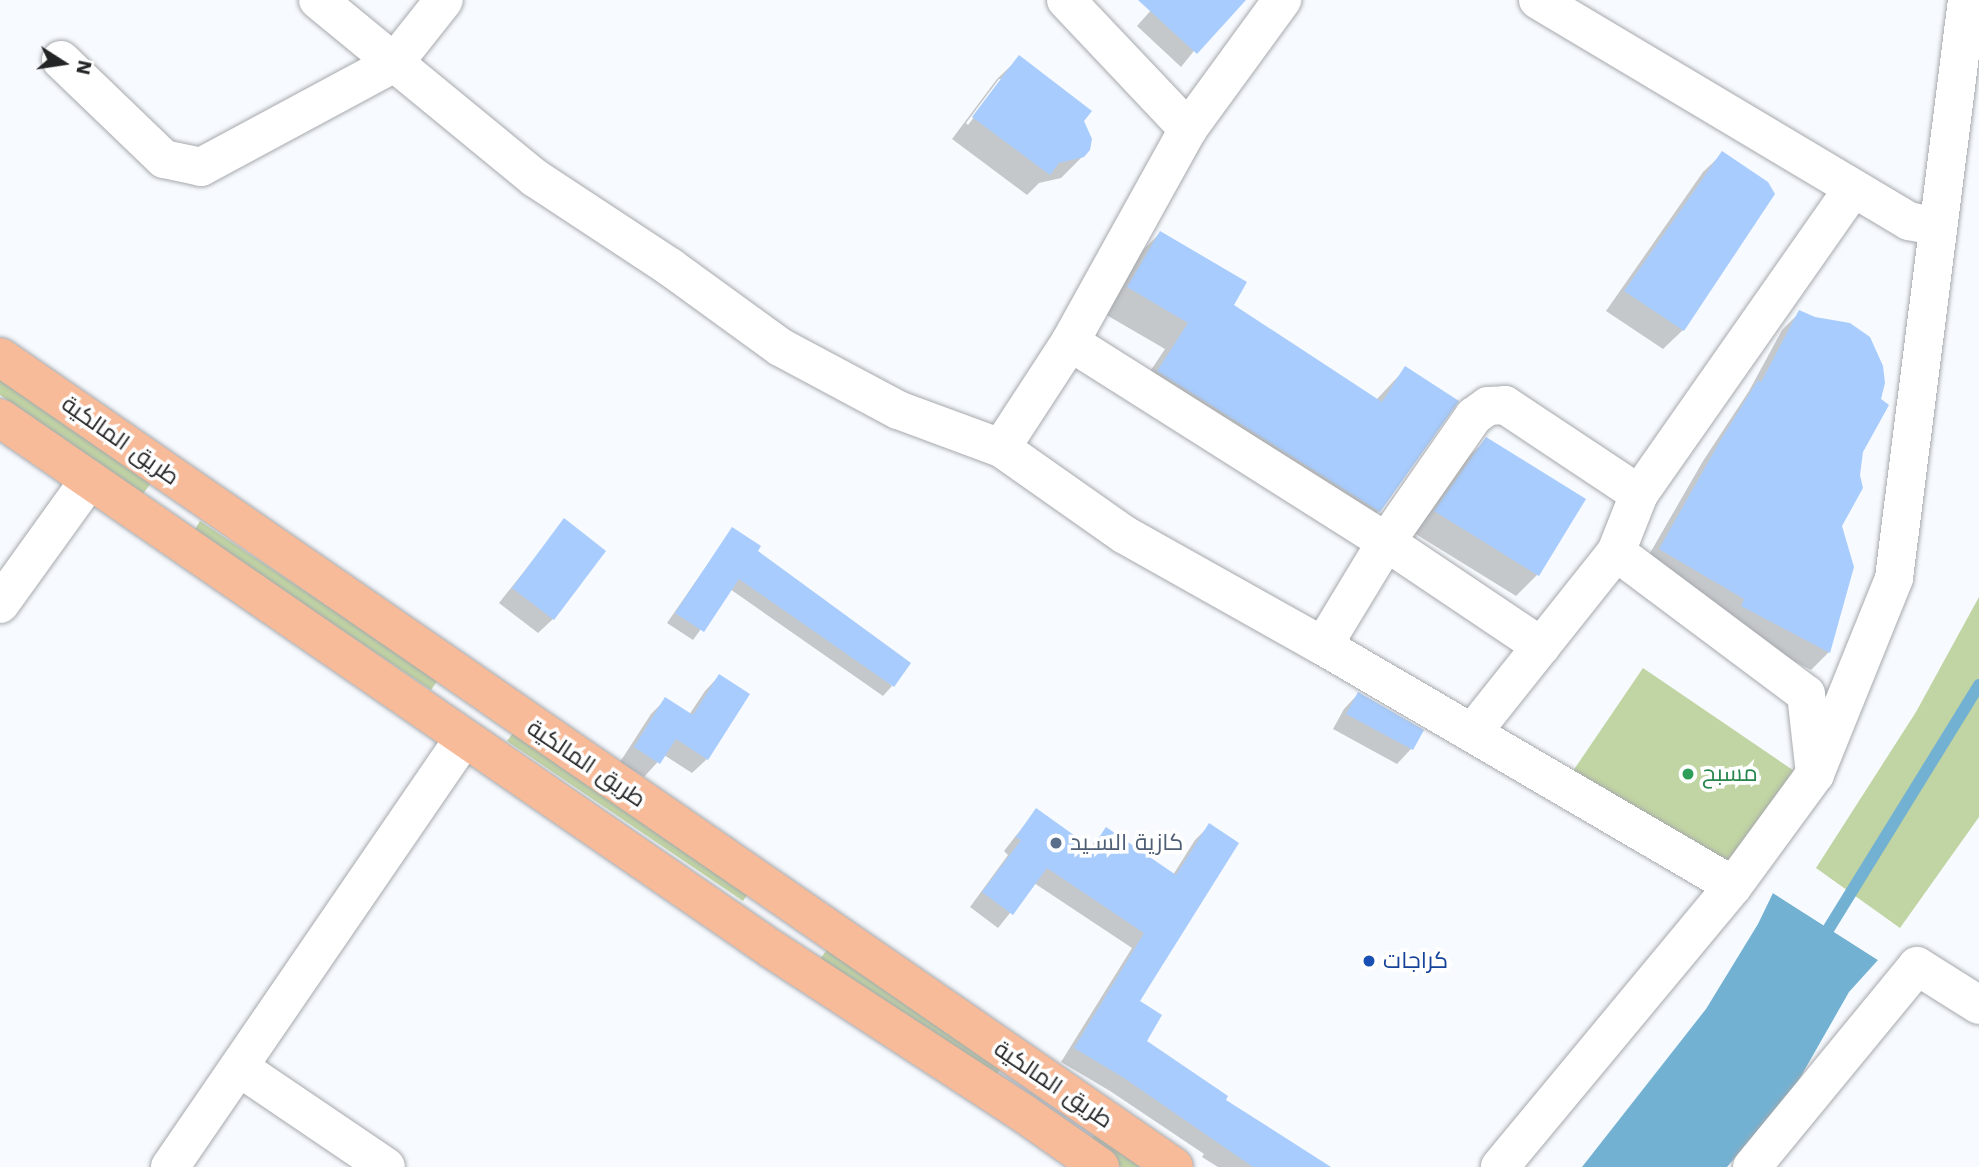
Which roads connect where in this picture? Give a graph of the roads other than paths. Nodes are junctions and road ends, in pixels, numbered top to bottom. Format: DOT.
graph roads {
  1 [pos="318,0"];
  2 [pos="444,0"];
  3 [pos="1066,0"];
  4 [pos="1282,0"];
  5 [pos="1538,0"];
  6 [pos="1967,0"];
  7 [pos="61,60"];
  8 [pos="394,62"];
  9 [pos="1188,129"];
  10 [pos="1853,188"];
  11 [pos="1937,227"];
  12 [pos="1070,342"];
  13 [pos="0,357"];
  14 [pos="0,418"];
  15 [pos="1001,449"];
  16 [pos="89,480"];
  17 [pos="189,489"];
  18 [pos="1639,494"];
  19 [pos="159,528"];
  20 [pos="1386,542"];
  21 [pos="1616,552"];
  22 [pos="0,604"];
  23 [pos="1323,646"];
  24 [pos="1541,646"];
  25 [pos="492,699"];
  26 [pos="1472,733"];
  27 [pos="464,738"];
  28 [pos="1815,774"];
  29 [pos="1733,886"];
  30 [pos="800,911"];
  31 [pos="773,950"];
  32 [pos="1979,1005"];
  33 [pos="240,1068"];
  34 [pos="1047,1081"];
  35 [pos="1023,1113"];
  36 [pos="170,1167"];
  37 [pos="386,1167"];
  38 [pos="1100,1167"];
  39 [pos="1174,1167"];
  40 [pos="1500,1167"];
  41 [pos="1752,1167"];
  1 -- 8 [label="street"];
  2 -- 8 [label="street"];
  3 -- 9 [label="street"];
  4 -- 9 [label="street"];
  5 -- 10 [label="street"];
  6 -- 11 [label="street"];
  7 -- 8 [label="street"];
  8 -- 15 [label="street"];
  9 -- 12 [label="street"];
  10 -- 11 [label="street"];
  10 -- 18 [label="street"];
  11 -- 28 [label="street"];
  12 -- 15 [label="street"];
  12 -- 20 [label="street"];
  13 -- 17 [label="main road, طريق المالكية"];
  14 -- 16 [label="main road, طريق المالكية"];
  15 -- 23 [label="street"];
  16 -- 19 [label="main road, طريق المالكية"];
  16 -- 22 [label="street"];
  17 -- 19 [label="main road"];
  17 -- 25 [label="main road, طريق المالكية"];
  18 -- 20 [label="street"];
  18 -- 21 [label="street"];
  19 -- 27 [label="main road, طريق المالكية"];
  20 -- 23 [label="street"];
  20 -- 24 [label="street"];
  21 -- 24 [label="street"];
  21 -- 28 [label="street"];
  23 -- 26 [label="street"];
  24 -- 26 [label="street"];
  25 -- 27 [label="main road"];
  25 -- 30 [label="main road, طريق المالكية"];
  26 -- 29 [label="street"];
  27 -- 31 [label="main road, طريق المالكية"];
  27 -- 33 [label="street"];
  28 -- 29 [label="street"];
  29 -- 40 [label="street"];
  30 -- 31 [label="main road"];
  30 -- 34 [label="main road, طريق المالكية"];
  31 -- 35 [label="main road, طريق المالكية"];
  32 -- 41 [label="street"];
  33 -- 36 [label="street"];
  33 -- 37 [label="street"];
  34 -- 35 [label="main road"];
  34 -- 39 [label="main road, طريق المالكية"];
  35 -- 38 [label="main road, طريق المالكية"];
}
